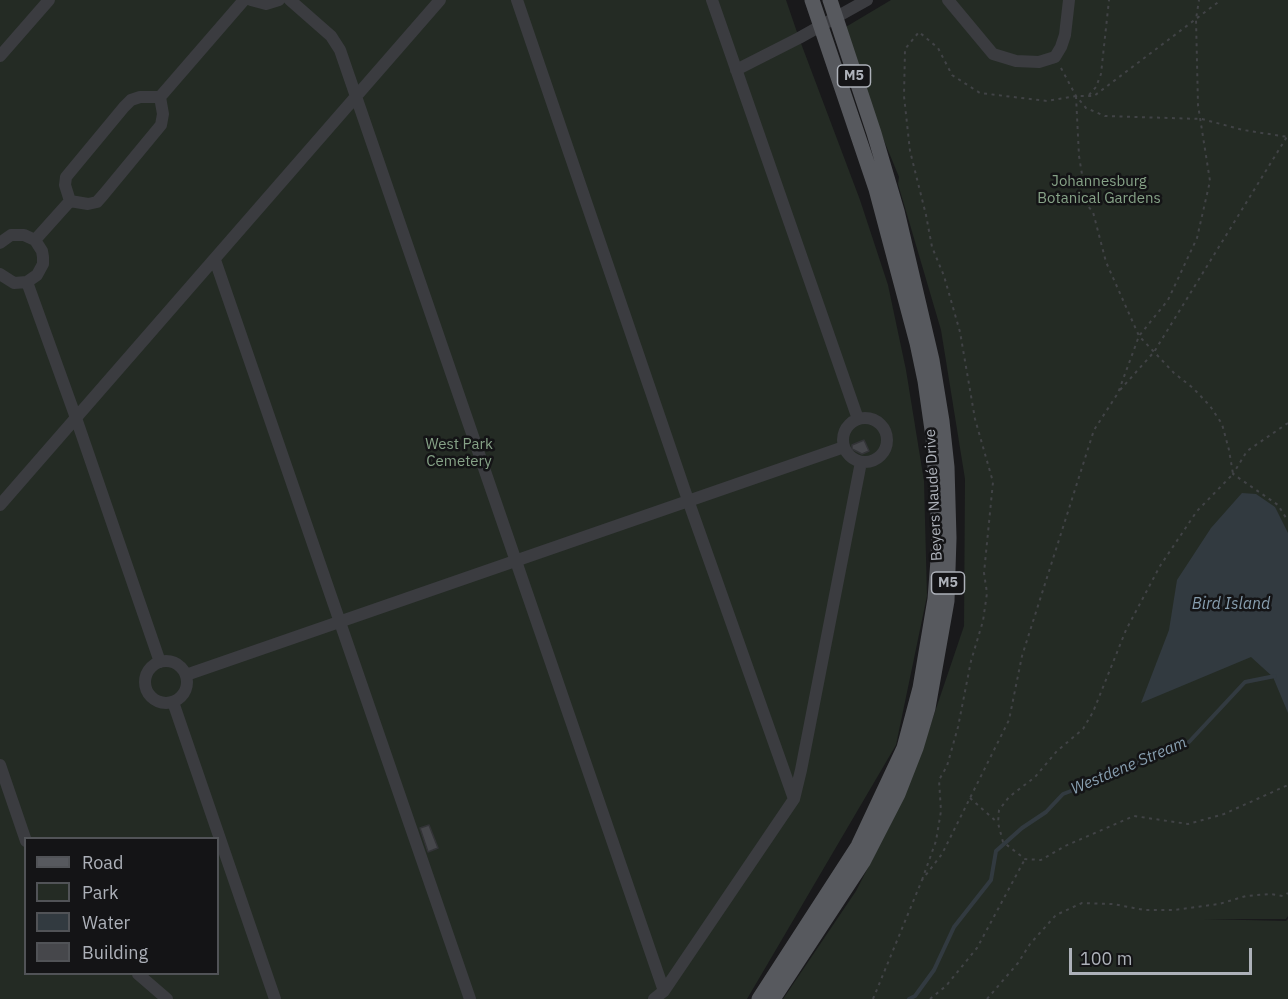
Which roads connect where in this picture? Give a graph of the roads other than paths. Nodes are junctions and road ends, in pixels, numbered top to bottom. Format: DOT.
graph roads {
  1 [pos="49,0"];
  2 [pos="244,0"];
  3 [pos="251,0"];
  4 [pos="279,0"];
  5 [pos="290,0"];
  6 [pos="440,0"];
  7 [pos="517,0"];
  8 [pos="712,0"];
  9 [pos="812,0"];
  10 [pos="830,0"];
  11 [pos="867,0"];
  12 [pos="1069,0"];
  13 [pos="953,2"];
  14 [pos="836,18"];
  15 [pos="821,27"];
  16 [pos="0,56"];
  17 [pos="736,70"];
  18 [pos="160,97"];
  19 [pos="355,97"];
  20 [pos="70,201"];
  21 [pos="35,240"];
  22 [pos="0,243"];
  23 [pos="215,260"];
  24 [pos="0,274"];
  25 [pos="27,282"];
  26 [pos="76,418"];
  27 [pos="858,419"];
  28 [pos="844,447"];
  29 [pos="861,462"];
  30 [pos="688,500"];
  31 [pos="0,505"];
  32 [pos="516,560"];
  33 [pos="342,623"];
  34 [pos="160,662"];
  35 [pos="186,675"];
  36 [pos="173,702"];
  37 [pos="0,765"];
  38 [pos="794,799"];
  39 [pos="25,837"];
  40 [pos="139,975"];
  41 [pos="659,995"];
  42 [pos="167,999"];
  43 [pos="275,999"];
  44 [pos="470,999"];
  45 [pos="759,999"];
  46 [pos="773,999"];
  1 -- 16 [label="street"];
  2 -- 18 [label="street"];
  3 -- 4 [label="street"];
  5 -- 19 [label="street"];
  6 -- 19 [label="street"];
  7 -- 30 [label="street"];
  8 -- 17 [label="street"];
  9 -- 15 [label="main road, Beyers Naudé Drive / M5"];
  10 -- 14 [label="main road, Beyers Naudé Drive / M5"];
  11 -- 14 [label="street"];
  12 -- 13 [label="street"];
  14 -- 15 [label="street"];
  14 -- 46 [label="main road, Beyers Naudé Drive / M5"];
  15 -- 17 [label="street"];
  15 -- 45 [label="main road, Beyers Naudé Drive / M5"];
  17 -- 27 [label="street"];
  18 -- 20 [label="street"];
  18 -- 20 [label="street"];
  19 -- 23 [label="street"];
  19 -- 32 [label="street"];
  20 -- 21 [label="street"];
  21 -- 22 [label="street"];
  21 -- 25 [label="street"];
  23 -- 26 [label="street"];
  23 -- 33 [label="street"];
  24 -- 25 [label="street"];
  25 -- 26 [label="street"];
  26 -- 31 [label="street"];
  26 -- 34 [label="street"];
  27 -- 28 [label="street"];
  27 -- 29 [label="street"];
  28 -- 29 [label="street"];
  28 -- 30 [label="street"];
  29 -- 38 [label="street"];
  30 -- 32 [label="street"];
  30 -- 38 [label="street"];
  32 -- 33 [label="street"];
  32 -- 41 [label="street"];
  33 -- 35 [label="street"];
  33 -- 44 [label="street"];
  34 -- 35 [label="street"];
  34 -- 36 [label="street"];
  35 -- 36 [label="street"];
  36 -- 43 [label="street"];
  37 -- 39 [label="street"];
  38 -- 41 [label="street"];
  40 -- 42 [label="street"];
}
